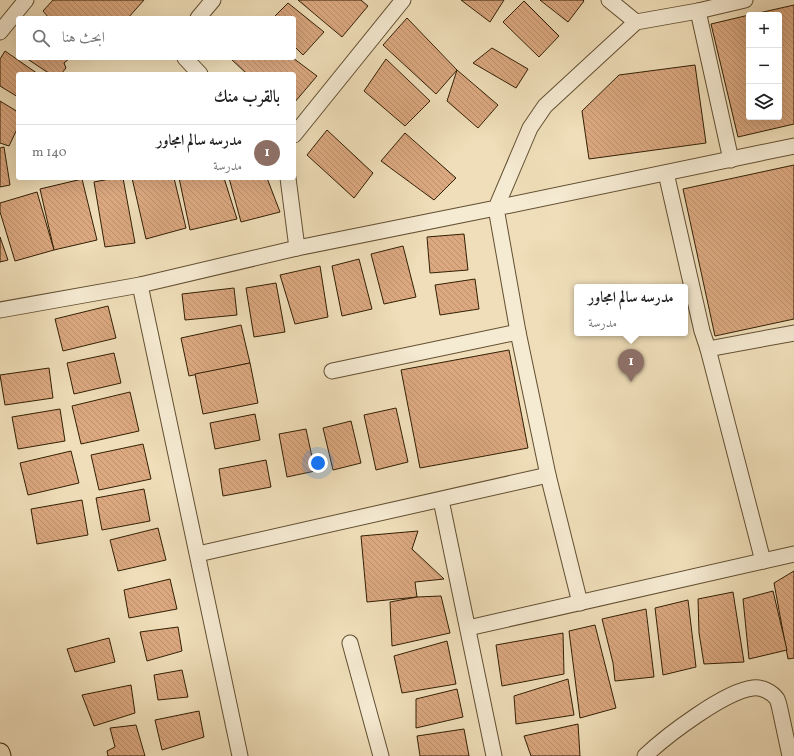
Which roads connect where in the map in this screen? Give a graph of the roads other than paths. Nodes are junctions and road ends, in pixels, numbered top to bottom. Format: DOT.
graph roads {
  1 [pos="26,0"];
  2 [pos="213,0"];
  3 [pos="403,0"];
  4 [pos="608,0"];
  5 [pos="745,0"];
  6 [pos="698,11"];
  7 [pos="200,16"];
  8 [pos="636,22"];
  9 [pos="0,32"];
  10 [pos="187,60"];
  11 [pos="196,72"];
  12 [pos="296,133"];
  13 [pos="794,146"];
  14 [pos="731,160"];
  15 [pos="666,173"];
  16 [pos="288,180"];
  17 [pos="496,208"];
  18 [pos="297,248"];
  19 [pos="140,285"];
  20 [pos="0,310"];
  21 [pos="518,332"];
  22 [pos="794,333"];
  23 [pos="708,349"];
  24 [pos="332,371"];
  25 [pos="548,475"];
  26 [pos="441,500"];
  27 [pos="198,554"];
  28 [pos="794,554"];
  29 [pos="762,561"];
  30 [pos="580,603"];
  31 [pos="468,628"];
  32 [pos="350,643"];
  33 [pos="0,753"];
  34 [pos="1,756"];
  35 [pos="240,756"];
  36 [pos="381,756"];
  37 [pos="494,756"];
  38 [pos="645,756"];
  39 [pos="790,756"];
  1 -- 9 [label="street"];
  2 -- 7 [label="street"];
  3 -- 12 [label="street"];
  4 -- 8 [label="street"];
  5 -- 6 [label="street"];
  6 -- 8 [label="street"];
  6 -- 14 [label="street"];
  8 -- 17 [label="street"];
  10 -- 11 [label="street"];
  13 -- 14 [label="street"];
  14 -- 15 [label="street"];
  15 -- 17 [label="street"];
  15 -- 23 [label="street"];
  16 -- 18 [label="street"];
  17 -- 18 [label="street"];
  17 -- 21 [label="street"];
  18 -- 19 [label="street"];
  19 -- 20 [label="street"];
  19 -- 27 [label="street"];
  21 -- 24 [label="street"];
  21 -- 25 [label="street"];
  22 -- 23 [label="street"];
  23 -- 29 [label="street"];
  25 -- 26 [label="street"];
  25 -- 30 [label="street"];
  26 -- 27 [label="street"];
  26 -- 31 [label="street"];
  27 -- 35 [label="street"];
  28 -- 29 [label="street"];
  29 -- 30 [label="street"];
  30 -- 31 [label="street"];
  31 -- 37 [label="street"];
  32 -- 36 [label="street"];
  33 -- 34 [label="main road"];
  38 -- 39 [label="street"];
}
